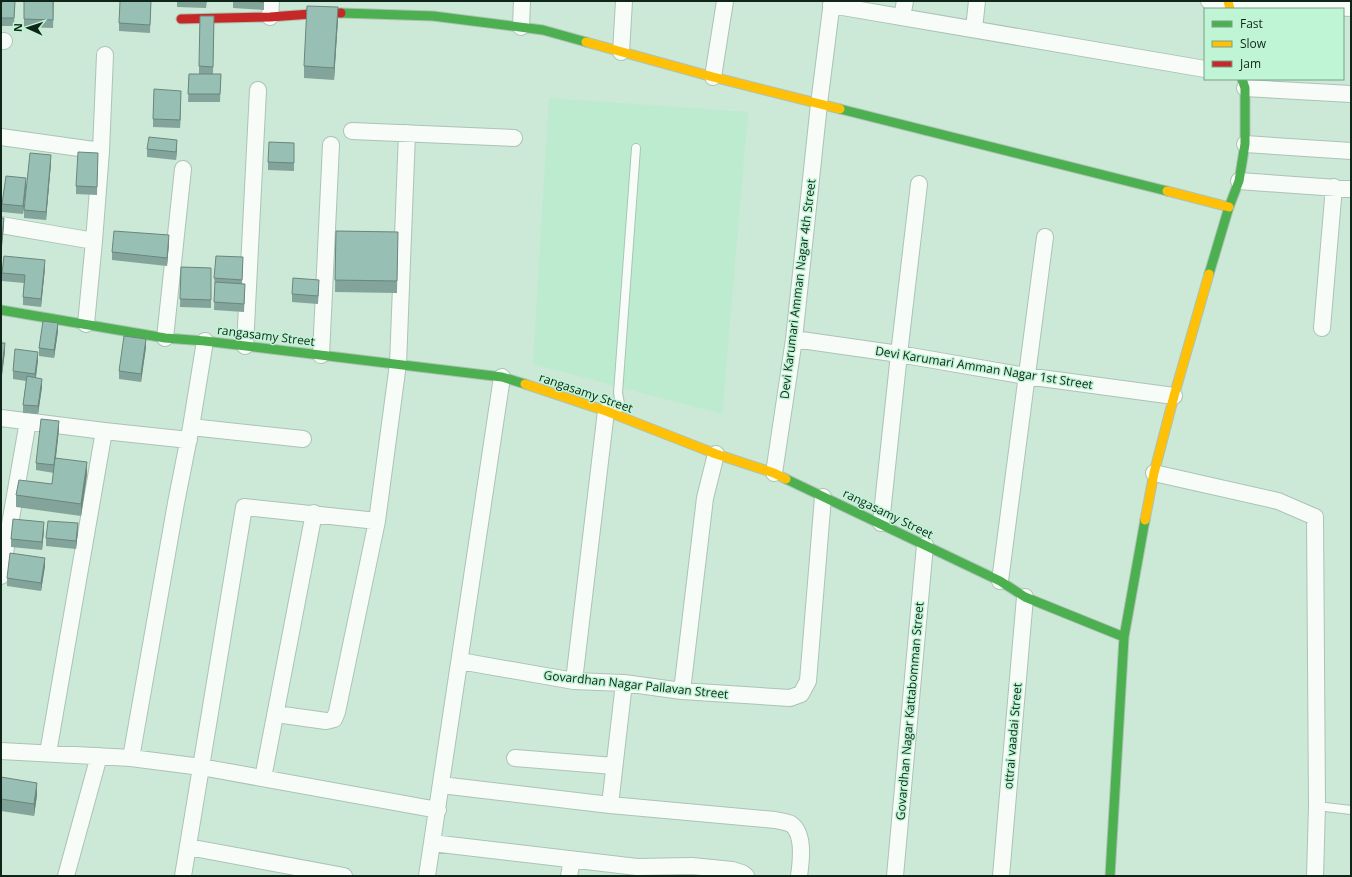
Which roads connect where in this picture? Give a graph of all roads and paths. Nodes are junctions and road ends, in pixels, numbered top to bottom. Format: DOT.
graph roads {
  1 [pos="522,1"];
  2 [pos="624,1"];
  3 [pos="725,1"];
  4 [pos="905,1"];
  5 [pos="977,1"];
  6 [pos="1209,1"];
  7 [pos="831,3"];
  8 [pos="1229,4"];
  9 [pos="344,7"];
  10 [pos="1351,8"];
  11 [pos="270,9"];
  12 [pos="902,17"];
  13 [pos="181,19"];
  14 [pos="520,27"];
  15 [pos="974,29"];
  16 [pos="622,52"];
  17 [pos="105,55"];
  18 [pos="1204,69"];
  19 [pos="713,77"];
  20 [pos="1244,84"];
  21 [pos="258,90"];
  22 [pos="1351,94"];
  23 [pos="819,104"];
  24 [pos="352,131"];
  25 [pos="406,133"];
  26 [pos="1,137"];
  27 [pos="514,138"];
  28 [pos="1245,144"];
  29 [pos="331,145"];
  30 [pos="636,148"];
  31 [pos="101,151"];
  32 [pos="1351,151"];
  33 [pos="183,170"];
  34 [pos="1239,181"];
  35 [pos="919,184"];
  36 [pos="1334,187"];
  37 [pos="1351,189"];
  38 [pos="1229,207"];
  39 [pos="1,224"];
  40 [pos="1045,238"];
  41 [pos="94,241"];
  42 [pos="1,310"];
  43 [pos="86,324"];
  44 [pos="1322,328"];
  45 [pos="165,338"];
  46 [pos="794,339"];
  47 [pos="206,341"];
  48 [pos="245,346"];
  49 [pos="899,354"];
  50 [pos="321,355"];
  51 [pos="398,364"];
  52 [pos="502,376"];
  53 [pos="1026,376"];
  54 [pos="1174,396"];
  55 [pos="611,413"];
  56 [pos="1,418"];
  57 [pos="28,421"];
  58 [pos="104,431"];
  59 [pos="190,434"];
  60 [pos="303,439"];
  61 [pos="716,454"];
  62 [pos="774,473"];
  63 [pos="1154,473"];
  64 [pos="823,497"];
  65 [pos="7,500"];
  66 [pos="314,513"];
  67 [pos="377,521"];
  68 [pos="881,523"];
  69 [pos="925,545"];
  70 [pos="1,576"];
  71 [pos="1000,581"];
  72 [pos="1025,597"];
  73 [pos="1124,637"];
  74 [pos="460,661"];
  75 [pos="574,681"];
  76 [pos="624,683"];
  77 [pos="682,691"];
  78 [pos="276,714"];
  79 [pos="1,751"];
  80 [pos="48,753"];
  81 [pos="99,756"];
  82 [pos="131,758"];
  83 [pos="515,758"];
  84 [pos="614,766"];
  85 [pos="201,767"];
  86 [pos="263,778"];
  87 [pos="441,785"];
  88 [pos="610,805"];
  89 [pos="1317,806"];
  90 [pos="438,810"];
  91 [pos="1351,810"];
  92 [pos="432,843"];
  93 [pos="188,847"];
  94 [pos="572,860"];
  95 [pos="691,871"];
  96 [pos="636,872"];
  97 [pos="66,876"];
  98 [pos="183,876"];
  99 [pos="344,876"];
  100 [pos="427,876"];
  101 [pos="569,876"];
  102 [pos="746,876"];
  103 [pos="799,876"];
  104 [pos="895,876"];
  105 [pos="1002,876"];
  106 [pos="1110,876"];
  107 [pos="1315,876"];
  1 -- 14 [label="street"];
  2 -- 16 [label="street"];
  3 -- 19 [label="street"];
  4 -- 12 [label="street"];
  5 -- 15 [label="street"];
  6 -- 8 [label="street"];
  7 -- 12 [label="street"];
  7 -- 23 [label="street, Devi Karumari Amman Nagar 4th Street"];
  8 -- 10 [label="street"];
  9 -- 11 [label="street"];
  9 -- 14 [label="street"];
  11 -- 13 [label="street"];
  12 -- 15 [label="street"];
  14 -- 16 [label="street"];
  15 -- 18 [label="street"];
  16 -- 19 [label="street"];
  17 -- 31 [label="street"];
  19 -- 23 [label="street"];
  20 -- 22 [label="street"];
  20 -- 28 [label="street"];
  21 -- 48 [label="street"];
  23 -- 38 [label="street"];
  23 -- 46 [label="street, Devi Karumari Amman Nagar 4th Street"];
  24 -- 25 [label="street"];
  25 -- 27 [label="street"];
  25 -- 51 [label="street"];
  26 -- 31 [label="street"];
  28 -- 32 [label="street"];
  28 -- 34 [label="street"];
  29 -- 50 [label="street"];
  30 -- 55 [label="lane"];
  31 -- 41 [label="street"];
  33 -- 45 [label="street"];
  34 -- 36 [label="street"];
  34 -- 38 [label="street"];
  35 -- 49 [label="street"];
  36 -- 37 [label="street"];
  36 -- 44 [label="street"];
  38 -- 54 [label="street"];
  39 -- 41 [label="street"];
  40 -- 53 [label="street"];
  41 -- 43 [label="street"];
  42 -- 43 [label="street, rangasamy Street"];
  43 -- 45 [label="street, rangasamy Street"];
  45 -- 47 [label="street, rangasamy Street"];
  46 -- 49 [label="street, Devi Karumari Amman Nagar 1st Street"];
  46 -- 62 [label="street, Devi Karumari Amman Nagar 4th Street"];
  47 -- 48 [label="street, rangasamy Street"];
  47 -- 59 [label="street"];
  48 -- 50 [label="street, rangasamy Street"];
  49 -- 53 [label="street, Devi Karumari Amman Nagar 1st Street"];
  49 -- 68 [label="street"];
  50 -- 51 [label="street, rangasamy Street"];
  51 -- 52 [label="street, rangasamy Street"];
  51 -- 67 [label="street"];
  52 -- 55 [label="street, rangasamy Street"];
  52 -- 74 [label="street"];
  53 -- 54 [label="street, Devi Karumari Amman Nagar 1st Street"];
  53 -- 71 [label="street"];
  54 -- 63 [label="street"];
  55 -- 61 [label="street, rangasamy Street"];
  55 -- 75 [label="street"];
  56 -- 57 [label="street"];
  57 -- 58 [label="street"];
  57 -- 65 [label="street"];
  58 -- 59 [label="street"];
  58 -- 80 [label="street"];
  59 -- 60 [label="street"];
  59 -- 82 [label="street"];
  61 -- 62 [label="street, rangasamy Street"];
  61 -- 77 [label="street"];
  62 -- 64 [label="street, rangasamy Street"];
  63 -- 73 [label="street"];
  63 -- 89 [label="street"];
  64 -- 68 [label="street, rangasamy Street"];
  64 -- 77 [label="street, Govardhan Nagar Pallavan Street"];
  65 -- 70 [label="street"];
  66 -- 67 [label="street"];
  66 -- 78 [label="street"];
  66 -- 85 [label="street"];
  67 -- 78 [label="street"];
  68 -- 69 [label="street, rangasamy Street"];
  69 -- 71 [label="street, rangasamy Street"];
  69 -- 104 [label="street, Govardhan Nagar Kattabomman Street"];
  71 -- 72 [label="street, rangasamy Street"];
  72 -- 73 [label="street, rangasamy Street"];
  72 -- 105 [label="street, ottrai vaadai Street"];
  73 -- 106 [label="street"];
  74 -- 75 [label="street, Govardhan Nagar Pallavan Street"];
  74 -- 87 [label="street"];
  75 -- 76 [label="street, Govardhan Nagar Pallavan Street"];
  76 -- 77 [label="street, Govardhan Nagar Pallavan Street"];
  76 -- 84 [label="street"];
  78 -- 86 [label="street"];
  79 -- 80 [label="street"];
  80 -- 81 [label="street"];
  81 -- 82 [label="street"];
  81 -- 97 [label="street"];
  82 -- 85 [label="street"];
  83 -- 84 [label="street"];
  84 -- 88 [label="street"];
  85 -- 86 [label="street"];
  85 -- 93 [label="street"];
  86 -- 90 [label="street"];
  87 -- 88 [label="street"];
  87 -- 90 [label="street"];
  88 -- 103 [label="street"];
  89 -- 91 [label="lane"];
  89 -- 107 [label="street"];
  90 -- 92 [label="street"];
  92 -- 94 [label="street"];
  92 -- 100 [label="street"];
  93 -- 98 [label="street"];
  93 -- 99 [label="street"];
  94 -- 96 [label="street"];
  94 -- 101 [label="street"];
  95 -- 96 [label="street"];
  95 -- 102 [label="street"];
}
